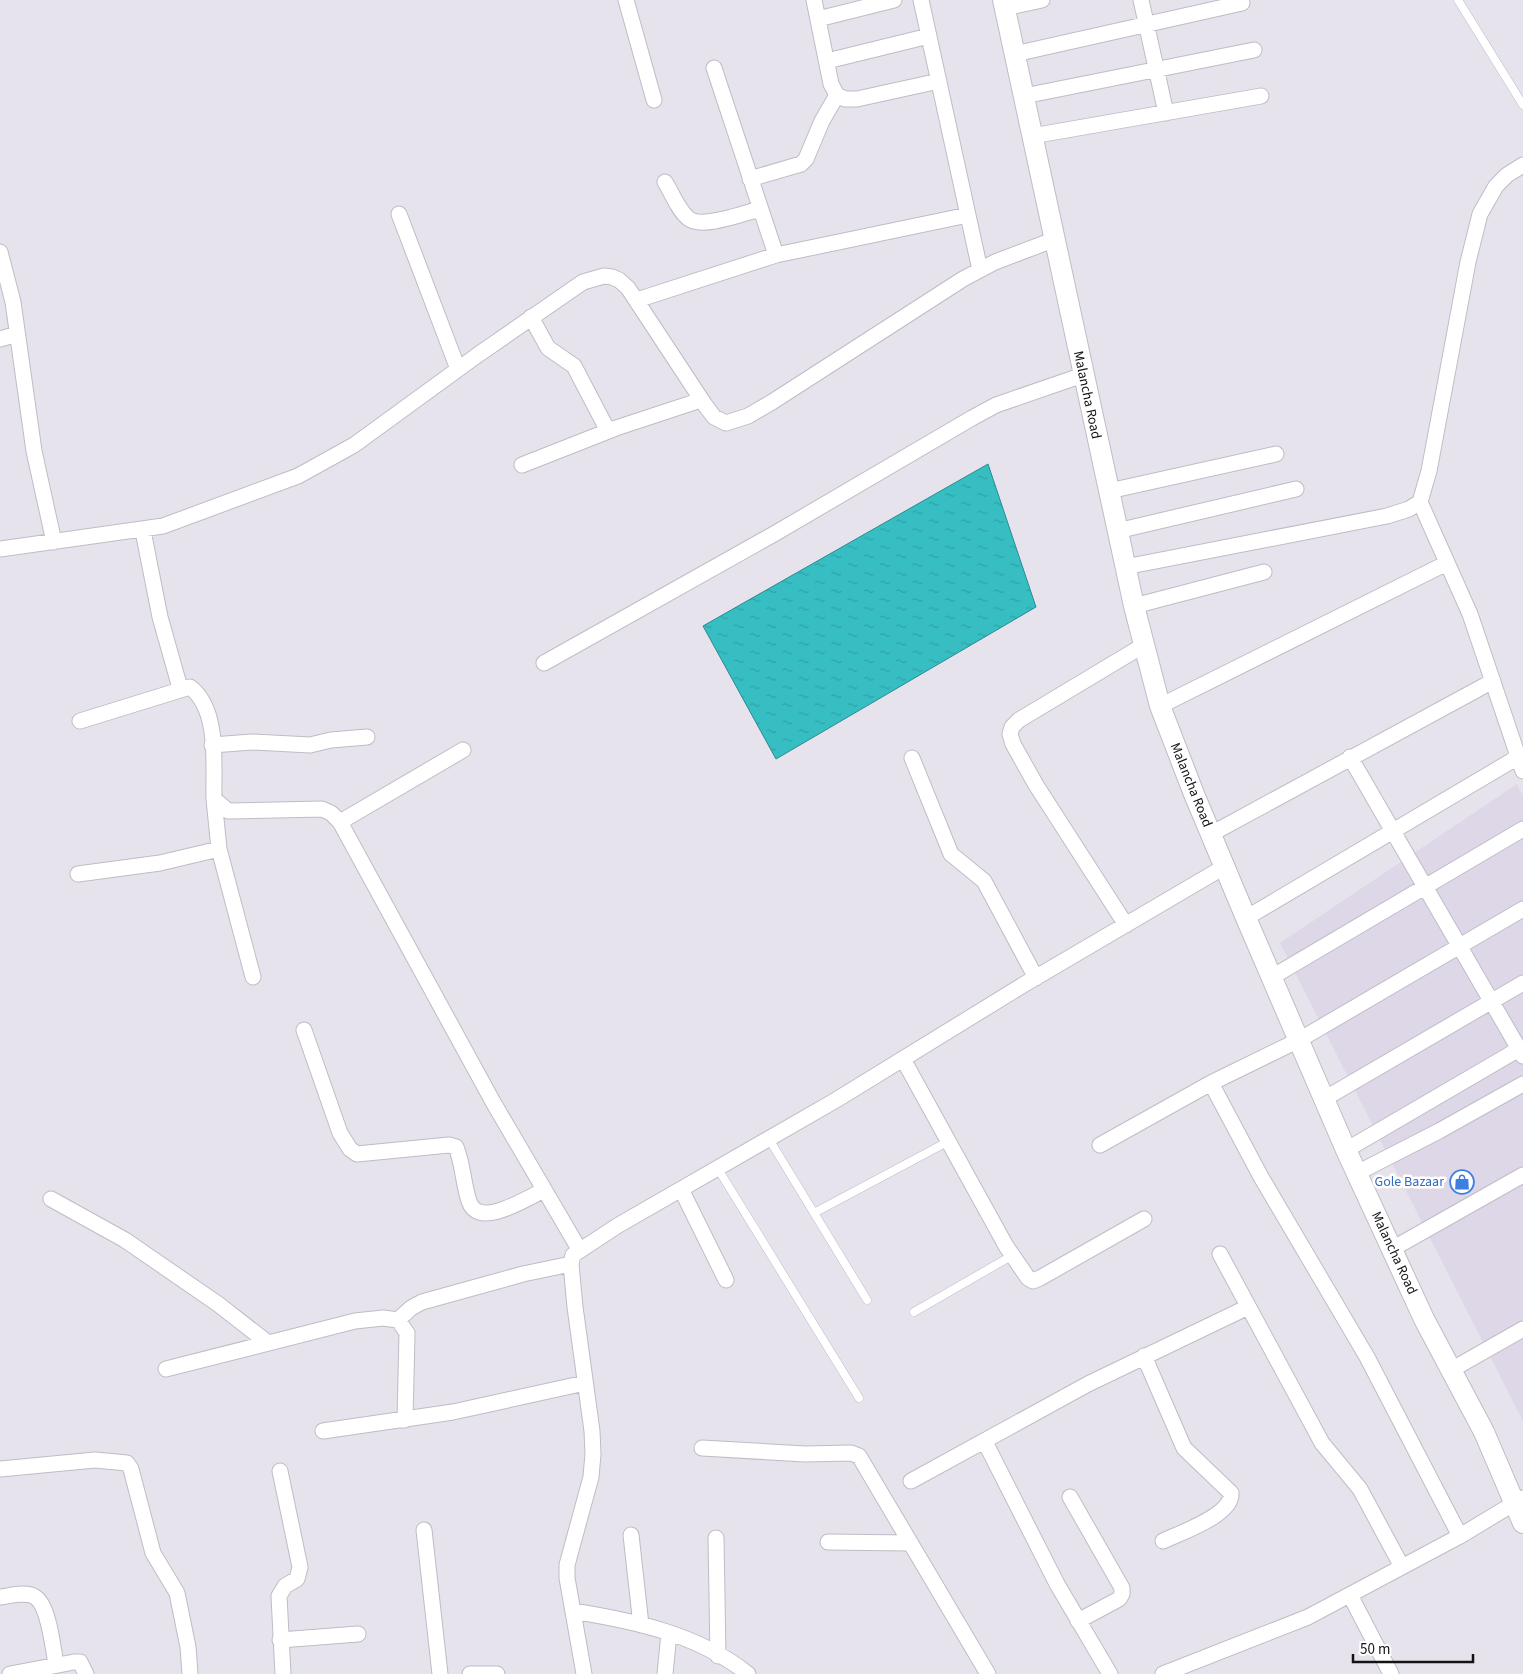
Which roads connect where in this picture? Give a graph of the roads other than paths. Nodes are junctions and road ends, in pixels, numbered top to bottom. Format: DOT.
graph roads {
  1 [pos="626,0"];
  2 [pos="814,0"];
  3 [pos="894,0"];
  4 [pos="921,0"];
  5 [pos="1042,0"];
  6 [pos="1141,0"];
  7 [pos="1458,0"];
  8 [pos="1242,3"];
  9 [pos="1004,4"];
  10 [pos="818,19"];
  11 [pos="1145,25"];
  12 [pos="929,36"];
  13 [pos="1254,50"];
  14 [pos="1015,54"];
  15 [pos="827,61"];
  16 [pos="714,68"];
  17 [pos="1155,70"];
  18 [pos="939,81"];
  19 [pos="837,96"];
  20 [pos="1024,96"];
  21 [pos="1262,96"];
  22 [pos="654,100"];
  23 [pos="1523,105"];
  24 [pos="1166,113"];
  25 [pos="1032,136"];
  26 [pos="1523,164"];
  27 [pos="750,178"];
  28 [pos="665,182"];
  29 [pos="760,209"];
  30 [pos="398,214"];
  31 [pos="968,215"];
  32 [pos="1053,240"];
  33 [pos="0,252"];
  34 [pos="776,255"];
  35 [pos="980,270"];
  36 [pos="637,300"];
  37 [pos="531,317"];
  38 [pos="17,334"];
  39 [pos="0,339"];
  40 [pos="458,369"];
  41 [pos="1083,375"];
  42 [pos="701,400"];
  43 [pos="608,432"];
  44 [pos="1276,454"];
  45 [pos="522,465"];
  46 [pos="1296,489"];
  47 [pos="1108,491"];
  48 [pos="1420,502"];
  49 [pos="143,531"];
  50 [pos="1117,531"];
  51 [pos="54,542"];
  52 [pos="0,549"];
  53 [pos="1447,563"];
  54 [pos="1125,567"];
  55 [pos="1264,572"];
  56 [pos="1134,606"];
  57 [pos="1144,645"];
  58 [pos="544,663"];
  59 [pos="1493,681"];
  60 [pos="180,688"];
  61 [pos="1160,706"];
  62 [pos="80,721"];
  63 [pos="367,737"];
  64 [pos="212,745"];
  65 [pos="463,750"];
  66 [pos="1350,757"];
  67 [pos="912,758"];
  68 [pos="1521,764"];
  69 [pos="214,799"];
  70 [pos="340,822"];
  71 [pos="1523,829"];
  72 [pos="1392,831"];
  73 [pos="1211,834"];
  74 [pos="219,849"];
  75 [pos="1224,867"];
  76 [pos="78,874"];
  77 [pos="1424,886"];
  78 [pos="1523,909"];
  79 [pos="1246,918"];
  80 [pos="1126,925"];
  81 [pos="1459,946"];
  82 [pos="253,977"];
  83 [pos="1272,977"];
  84 [pos="1036,978"];
  85 [pos="1523,983"];
  86 [pos="1492,1002"];
  87 [pos="304,1030"];
  88 [pos="1299,1040"];
  89 [pos="1521,1052"];
  90 [pos="904,1059"];
  91 [pos="1211,1083"];
  92 [pos="1523,1084"];
  93 [pos="1324,1098"];
  94 [pos="769,1139"];
  95 [pos="949,1141"];
  96 [pos="1100,1145"];
  97 [pos="1346,1150"];
  98 [pos="718,1168"];
  99 [pos="1357,1173"];
  100 [pos="1523,1175"];
  101 [pos="682,1189"];
  102 [pos="544,1190"];
  103 [pos="51,1199"];
  104 [pos="814,1213"];
  105 [pos="1144,1219"];
  106 [pos="579,1249"];
  107 [pos="1392,1249"];
  108 [pos="1220,1254"];
  109 [pos="1013,1255"];
  110 [pos="571,1264"];
  111 [pos="726,1280"];
  112 [pos="866,1300"];
  113 [pos="1248,1307"];
  114 [pos="914,1312"];
  115 [pos="398,1320"];
  116 [pos="1523,1329"];
  117 [pos="268,1343"];
  118 [pos="1144,1356"];
  119 [pos="166,1369"];
  120 [pos="1452,1370"];
  121 [pos="585,1384"];
  122 [pos="859,1398"];
  123 [pos="405,1420"];
  124 [pos="323,1431"];
  125 [pos="985,1442"];
  126 [pos="702,1448"];
  127 [pos="0,1468"];
  128 [pos="280,1471"];
  129 [pos="912,1481"];
  130 [pos="1070,1497"];
  131 [pos="1519,1501"];
  132 [pos="1523,1523"];
  133 [pos="424,1530"];
  134 [pos="631,1535"];
  135 [pos="1460,1536"];
  136 [pos="716,1538"];
  137 [pos="1163,1541"];
  138 [pos="828,1542"];
  139 [pos="909,1542"];
  140 [pos="1402,1567"];
  141 [pos="1350,1595"];
  142 [pos="0,1597"];
  143 [pos="573,1611"];
  144 [pos="1078,1620"];
  145 [pos="641,1625"];
  146 [pos="670,1633"];
  147 [pos="358,1634"];
  148 [pos="280,1640"];
  149 [pos="718,1656"];
  150 [pos="56,1664"];
  151 [pos="10,1674"];
  152 [pos="86,1674"];
  153 [pos="190,1674"];
  154 [pos="283,1674"];
  155 [pos="440,1674"];
  156 [pos="470,1674"];
  157 [pos="498,1674"];
  158 [pos="584,1674"];
  159 [pos="665,1674"];
  160 [pos="748,1674"];
  161 [pos="988,1674"];
  162 [pos="1110,1674"];
  163 [pos="1163,1674"];
  164 [pos="1390,1674"];
  1 -- 22 [label="street"];
  2 -- 10 [label="street"];
  3 -- 10 [label="street"];
  4 -- 12 [label="street"];
  5 -- 9 [label="street"];
  6 -- 11 [label="street"];
  7 -- 23 [label="lane"];
  8 -- 11 [label="street"];
  9 -- 14 [label="main road, Malancha Road"];
  10 -- 15 [label="street"];
  11 -- 14 [label="street"];
  11 -- 17 [label="street"];
  12 -- 15 [label="street"];
  12 -- 18 [label="street"];
  13 -- 17 [label="street"];
  14 -- 20 [label="main road, Malancha Road"];
  15 -- 19 [label="street"];
  16 -- 27 [label="street"];
  17 -- 20 [label="street"];
  17 -- 24 [label="street"];
  18 -- 19 [label="street"];
  18 -- 31 [label="street"];
  19 -- 27 [label="street"];
  20 -- 25 [label="main road, Malancha Road"];
  21 -- 24 [label="street"];
  24 -- 25 [label="street"];
  25 -- 32 [label="main road, Malancha Road"];
  26 -- 48 [label="street"];
  27 -- 29 [label="street"];
  28 -- 29 [label="street"];
  29 -- 34 [label="street"];
  30 -- 40 [label="street"];
  31 -- 34 [label="street"];
  31 -- 35 [label="street"];
  32 -- 35 [label="street"];
  32 -- 41 [label="main road, Malancha Road"];
  33 -- 38 [label="street"];
  34 -- 36 [label="street"];
  35 -- 42 [label="street"];
  36 -- 37 [label="street"];
  36 -- 42 [label="street"];
  37 -- 40 [label="street"];
  37 -- 43 [label="street"];
  38 -- 39 [label="street"];
  38 -- 51 [label="street"];
  40 -- 49 [label="street"];
  41 -- 47 [label="main road, Malancha Road"];
  41 -- 58 [label="street"];
  42 -- 43 [label="street"];
  43 -- 45 [label="street"];
  44 -- 47 [label="street"];
  46 -- 50 [label="street"];
  47 -- 50 [label="main road, Malancha Road"];
  48 -- 53 [label="street"];
  48 -- 54 [label="street"];
  49 -- 51 [label="street"];
  49 -- 60 [label="street"];
  50 -- 54 [label="main road, Malancha Road"];
  51 -- 52 [label="street"];
  53 -- 59 [label="street"];
  53 -- 61 [label="street"];
  54 -- 56 [label="main road, Malancha Road"];
  55 -- 56 [label="street"];
  56 -- 57 [label="main road, Malancha Road"];
  57 -- 61 [label="main road, Malancha Road"];
  57 -- 80 [label="street"];
  59 -- 66 [label="street"];
  59 -- 68 [label="street"];
  60 -- 62 [label="street"];
  60 -- 64 [label="street"];
  61 -- 73 [label="main road, Malancha Road"];
  63 -- 64 [label="street"];
  64 -- 69 [label="street"];
  65 -- 70 [label="street"];
  66 -- 72 [label="street"];
  66 -- 73 [label="street"];
  67 -- 84 [label="street"];
  68 -- 72 [label="street"];
  69 -- 70 [label="street"];
  69 -- 74 [label="street"];
  70 -- 102 [label="street"];
  71 -- 77 [label="street"];
  72 -- 77 [label="street"];
  72 -- 79 [label="street"];
  73 -- 75 [label="main road, Malancha Road"];
  74 -- 76 [label="street"];
  74 -- 82 [label="street"];
  75 -- 79 [label="main road, Malancha Road"];
  75 -- 80 [label="street"];
  77 -- 81 [label="street"];
  77 -- 83 [label="street"];
  78 -- 81 [label="street"];
  79 -- 83 [label="main road, Malancha Road"];
  80 -- 84 [label="street"];
  81 -- 86 [label="street"];
  81 -- 88 [label="street"];
  83 -- 88 [label="main road, Malancha Road"];
  84 -- 90 [label="street"];
  85 -- 86 [label="street"];
  86 -- 89 [label="street"];
  86 -- 93 [label="street"];
  87 -- 102 [label="street"];
  88 -- 91 [label="street"];
  88 -- 93 [label="main road, Malancha Road"];
  89 -- 97 [label="street"];
  90 -- 94 [label="street"];
  90 -- 95 [label="street"];
  91 -- 96 [label="street"];
  91 -- 135 [label="street"];
  92 -- 99 [label="street"];
  93 -- 97 [label="main road, Malancha Road"];
  94 -- 98 [label="street"];
  94 -- 104 [label="lane"];
  95 -- 104 [label="lane"];
  95 -- 109 [label="street"];
  97 -- 99 [label="main road, Malancha Road"];
  98 -- 101 [label="street"];
  98 -- 122 [label="lane"];
  99 -- 107 [label="main road, Malancha Road"];
  100 -- 107 [label="street"];
  101 -- 106 [label="street"];
  101 -- 111 [label="street"];
  102 -- 106 [label="street"];
  103 -- 117 [label="street"];
  104 -- 112 [label="lane"];
  105 -- 109 [label="street"];
  106 -- 110 [label="street"];
  107 -- 120 [label="main road, Malancha Road"];
  108 -- 113 [label="street"];
  109 -- 114 [label="lane"];
  110 -- 115 [label="street"];
  110 -- 121 [label="street"];
  113 -- 118 [label="street"];
  113 -- 140 [label="street"];
  115 -- 117 [label="street"];
  115 -- 123 [label="street"];
  116 -- 120 [label="street"];
  117 -- 119 [label="street"];
  118 -- 125 [label="street"];
  118 -- 137 [label="street"];
  120 -- 131 [label="main road, Malancha Road"];
  121 -- 123 [label="street"];
  121 -- 143 [label="street"];
  123 -- 124 [label="street"];
  125 -- 129 [label="street"];
  125 -- 144 [label="street"];
  126 -- 139 [label="street"];
  127 -- 153 [label="street"];
  128 -- 148 [label="street"];
  130 -- 144 [label="street"];
  131 -- 132 [label="main road, Malancha Road"];
  131 -- 135 [label="street"];
  133 -- 155 [label="street"];
  134 -- 145 [label="street"];
  135 -- 140 [label="street"];
  136 -- 149 [label="street"];
  138 -- 139 [label="street"];
  139 -- 161 [label="street"];
  140 -- 141 [label="street"];
  141 -- 163 [label="street"];
  141 -- 164 [label="street"];
  142 -- 150 [label="street"];
  143 -- 145 [label="street"];
  143 -- 158 [label="street"];
  144 -- 162 [label="street"];
  145 -- 146 [label="street"];
  146 -- 149 [label="street"];
  146 -- 159 [label="street"];
  147 -- 148 [label="street"];
  148 -- 154 [label="street"];
  149 -- 160 [label="street"];
  150 -- 151 [label="street"];
  150 -- 152 [label="street"];
  156 -- 157 [label="street"];
}
